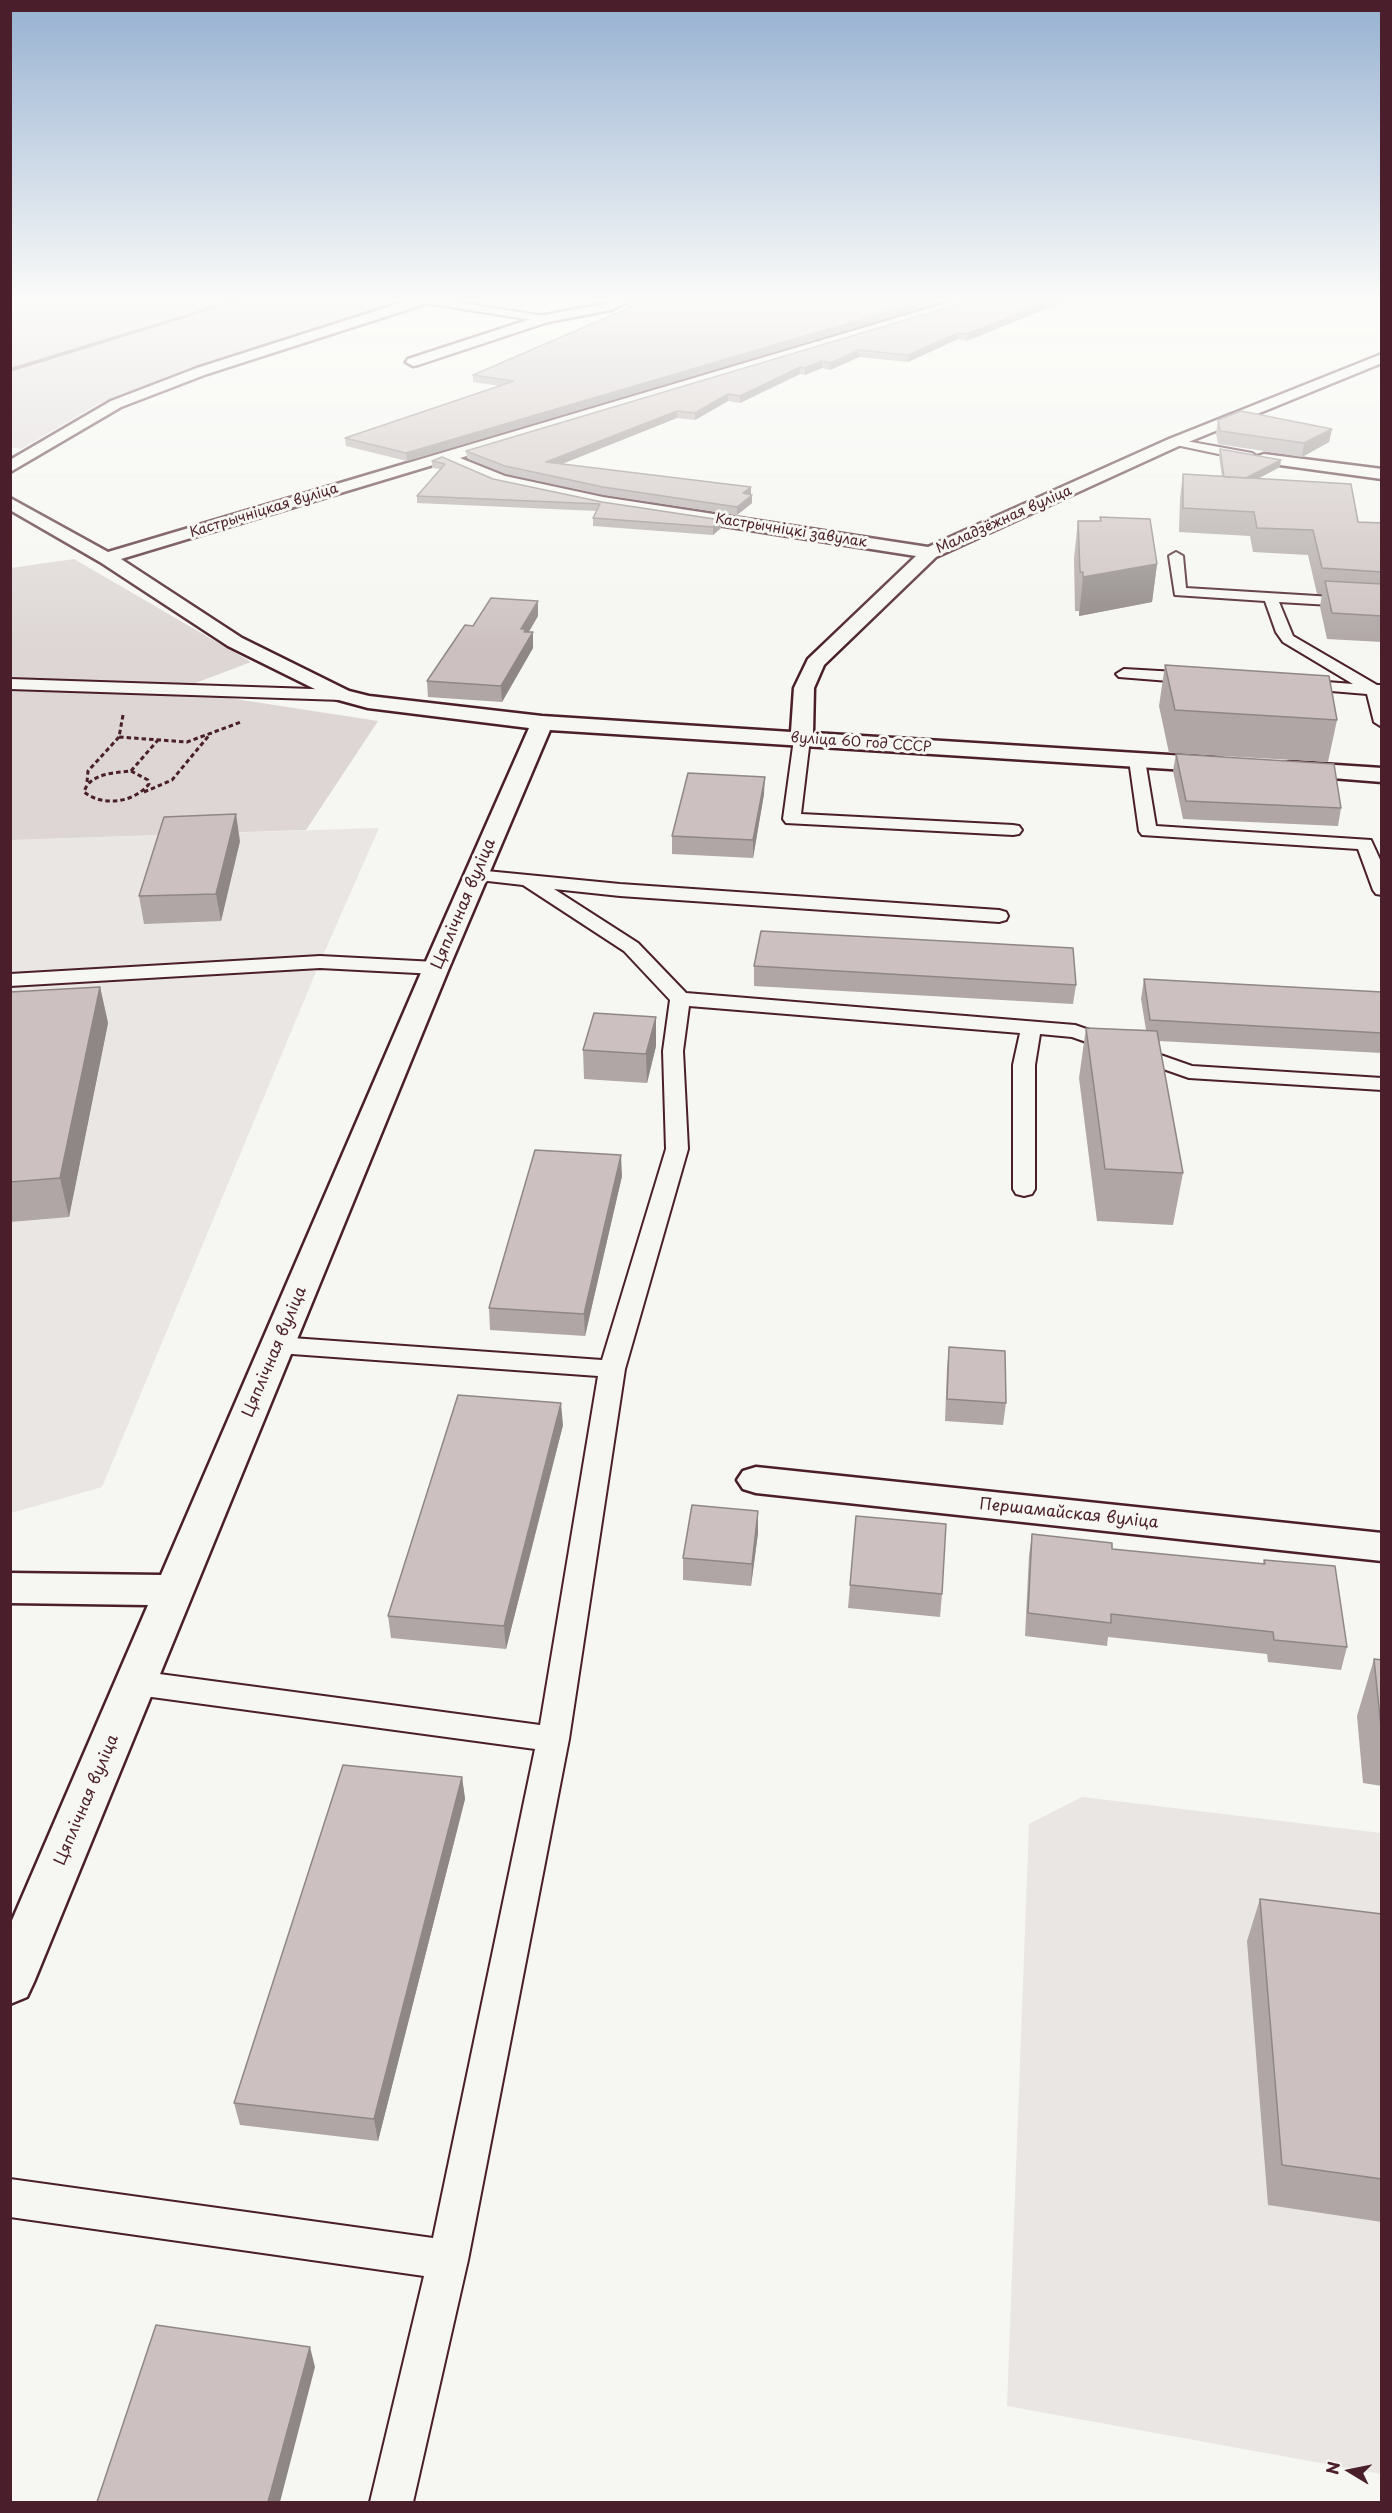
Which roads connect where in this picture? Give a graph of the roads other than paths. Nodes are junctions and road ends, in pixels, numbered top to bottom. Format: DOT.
graph roads {
  1 [pos="95,416"];
  2 [pos="581,416"];
  3 [pos="1238,416"];
  4 [pos="1175,442"];
  5 [pos="444,457"];
  6 [pos="1264,459"];
  7 [pos="10,467"];
  8 [pos="1382,474"];
  9 [pos="10,503"];
  10 [pos="930,553"];
  11 [pos="1176,556"];
  12 [pos="106,558"];
  13 [pos="1270,597"];
  14 [pos="1382,604"];
  15 [pos="1124,674"];
  16 [pos="1207,679"];
  17 [pos="10,684"];
  18 [pos="1290,684"];
  19 [pos="1377,690"];
  20 [pos="342,695"];
  21 [pos="1382,722"];
  22 [pos="542,723"];
  23 [pos="802,739"];
  24 [pos="1137,760"];
  25 [pos="1242,766"];
  26 [pos="1265,768"];
  27 [pos="1382,775"];
  28 [pos="1012,830"];
  29 [pos="476,875"];
  30 [pos="528,880"];
  31 [pos="1382,890"];
  32 [pos="999,916"];
  33 [pos="436,968"];
  34 [pos="10,980"];
  35 [pos="680,999"];
  36 [pos="1031,1028"];
  37 [pos="1382,1084"];
  38 [pos="1024,1189"];
  39 [pos="278,1345"];
  40 [pos="612,1370"];
  41 [pos="756,1480"];
  42 [pos="1382,1547"];
  43 [pos="10,1588"];
  44 [pos="176,1590"];
  45 [pos="137,1683"];
  46 [pos="553,1739"];
  47 [pos="10,1982"];
  48 [pos="10,2198"];
  49 [pos="448,2260"];
  50 [pos="391,2502"];
  1 -- 7 [label="street"];
  2 -- 5 [label="street, Кастрычніцкая вуліца"];
  3 -- 4 [label="street, Маладзёжная вуліца"];
  4 -- 6 [label="lane"];
  4 -- 10 [label="street, Маладзёжная вуліца"];
  5 -- 10 [label="street, Кастрычніцкі завулак"];
  5 -- 12 [label="street, Кастрычніцкая вуліца"];
  6 -- 8 [label="street"];
  9 -- 12 [label="street, вуліца 60 год СССР"];
  10 -- 23 [label="street, Маладзёжная вуліца"];
  11 -- 13 [label="lane"];
  12 -- 20 [label="street, вуліца 60 год СССР"];
  13 -- 14 [label="lane"];
  13 -- 19 [label="lane"];
  15 -- 16 [label="lane"];
  17 -- 20 [label="lane"];
  18 -- 19 [label="lane"];
  19 -- 21 [label="lane"];
  20 -- 22 [label="street, вуліца 60 год СССР"];
  22 -- 23 [label="street, вуліца 60 год СССР"];
  22 -- 29 [label="street, Цяплічная вуліца"];
  23 -- 24 [label="street, вуліца 60 год СССР"];
  23 -- 28 [label="lane"];
  24 -- 25 [label="street, вуліца 60 год СССР"];
  24 -- 31 [label="lane"];
  26 -- 27 [label="street"];
  29 -- 30 [label="lane"];
  29 -- 33 [label="street, Цяплічная вуліца"];
  30 -- 32 [label="lane"];
  30 -- 35 [label="lane"];
  33 -- 34 [label="lane"];
  33 -- 39 [label="street, Цяплічная вуліца"];
  35 -- 36 [label="lane"];
  35 -- 40 [label="lane"];
  36 -- 37 [label="lane"];
  36 -- 38 [label="lane"];
  39 -- 40 [label="lane"];
  39 -- 44 [label="street, Цяплічная вуліца"];
  40 -- 46 [label="lane"];
  41 -- 42 [label="street, Першамайская вуліца"];
  43 -- 44 [label="street"];
  44 -- 45 [label="street, Цяплічная вуліца"];
  45 -- 46 [label="lane"];
  45 -- 47 [label="street, Цяплічная вуліца"];
  46 -- 49 [label="lane"];
  48 -- 49 [label="lane"];
  49 -- 50 [label="lane"];
}
